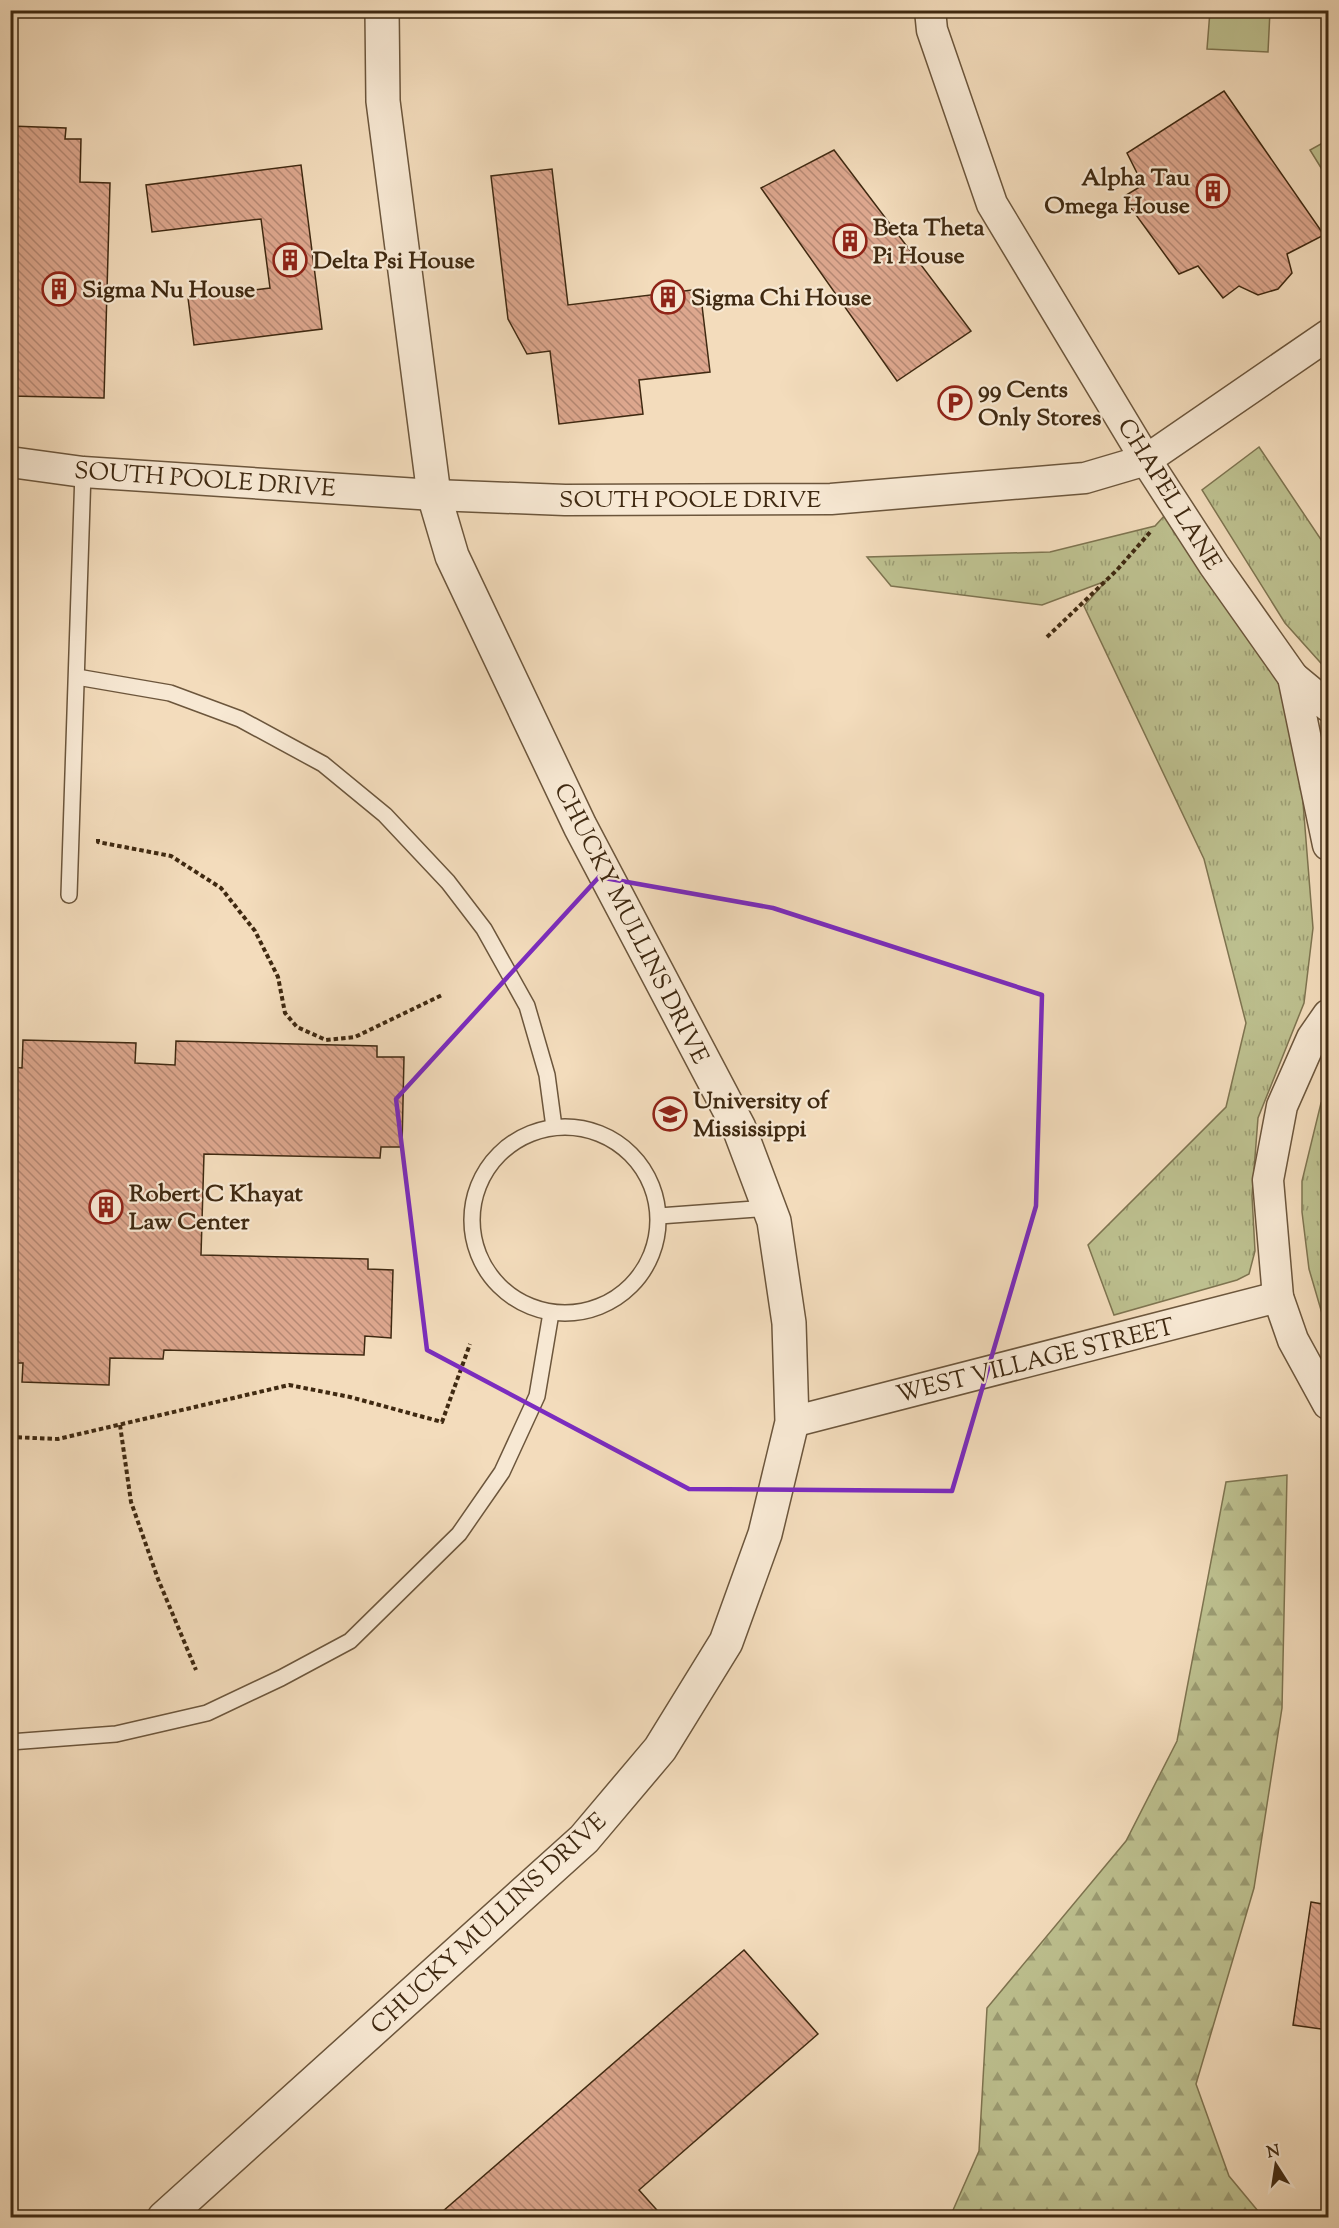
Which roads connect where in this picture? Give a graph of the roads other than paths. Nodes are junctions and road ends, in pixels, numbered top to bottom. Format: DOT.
graph roads {
  1 [pos="382,10"];
  2 [pos="930,10"];
  3 [pos="1329,335"];
  4 [pos="1146,460"];
  5 [pos="10,462"];
  6 [pos="83,472"];
  7 [pos="434,495"];
  8 [pos="77,677"];
  9 [pos="1293,677"];
  10 [pos="1329,706"];
  11 [pos="1329,845"];
  12 [pos="69,895"];
  13 [pos="1329,1015"];
  14 [pos="554,1127"];
  15 [pos="769,1208"];
  16 [pos="659,1216"];
  17 [pos="1278,1297"];
  18 [pos="551,1313"];
  19 [pos="1329,1404"];
  20 [pos="792,1422"];
  21 [pos="10,1742"];
  22 [pos="164,2217"];
  1 -- 7 [label="street, CHUCKY MULLINS DRIVE"];
  2 -- 4 [label="street, CHAPEL LANE"];
  3 -- 4 [label="street, SOUTH POOLE DRIVE"];
  4 -- 7 [label="street, SOUTH POOLE DRIVE"];
  4 -- 9 [label="street, CHAPEL LANE"];
  5 -- 6 [label="street, SOUTH POOLE DRIVE"];
  6 -- 7 [label="street, SOUTH POOLE DRIVE"];
  6 -- 8 [label="lane"];
  7 -- 15 [label="street, CHUCKY MULLINS DRIVE"];
  8 -- 12 [label="lane"];
  8 -- 14 [label="lane"];
  9 -- 10 [label="street, CHAPEL LANE"];
  9 -- 11 [label="street, CHAPEL LANE"];
  13 -- 17 [label="street"];
  14 -- 16 [label="lane"];
  14 -- 18 [label="lane"];
  15 -- 16 [label="lane"];
  15 -- 20 [label="street, CHUCKY MULLINS DRIVE"];
  16 -- 18 [label="lane"];
  17 -- 19 [label="street"];
  17 -- 20 [label="street, WEST VILLAGE STREET"];
  18 -- 21 [label="lane"];
  20 -- 22 [label="street, CHUCKY MULLINS DRIVE"];
}
